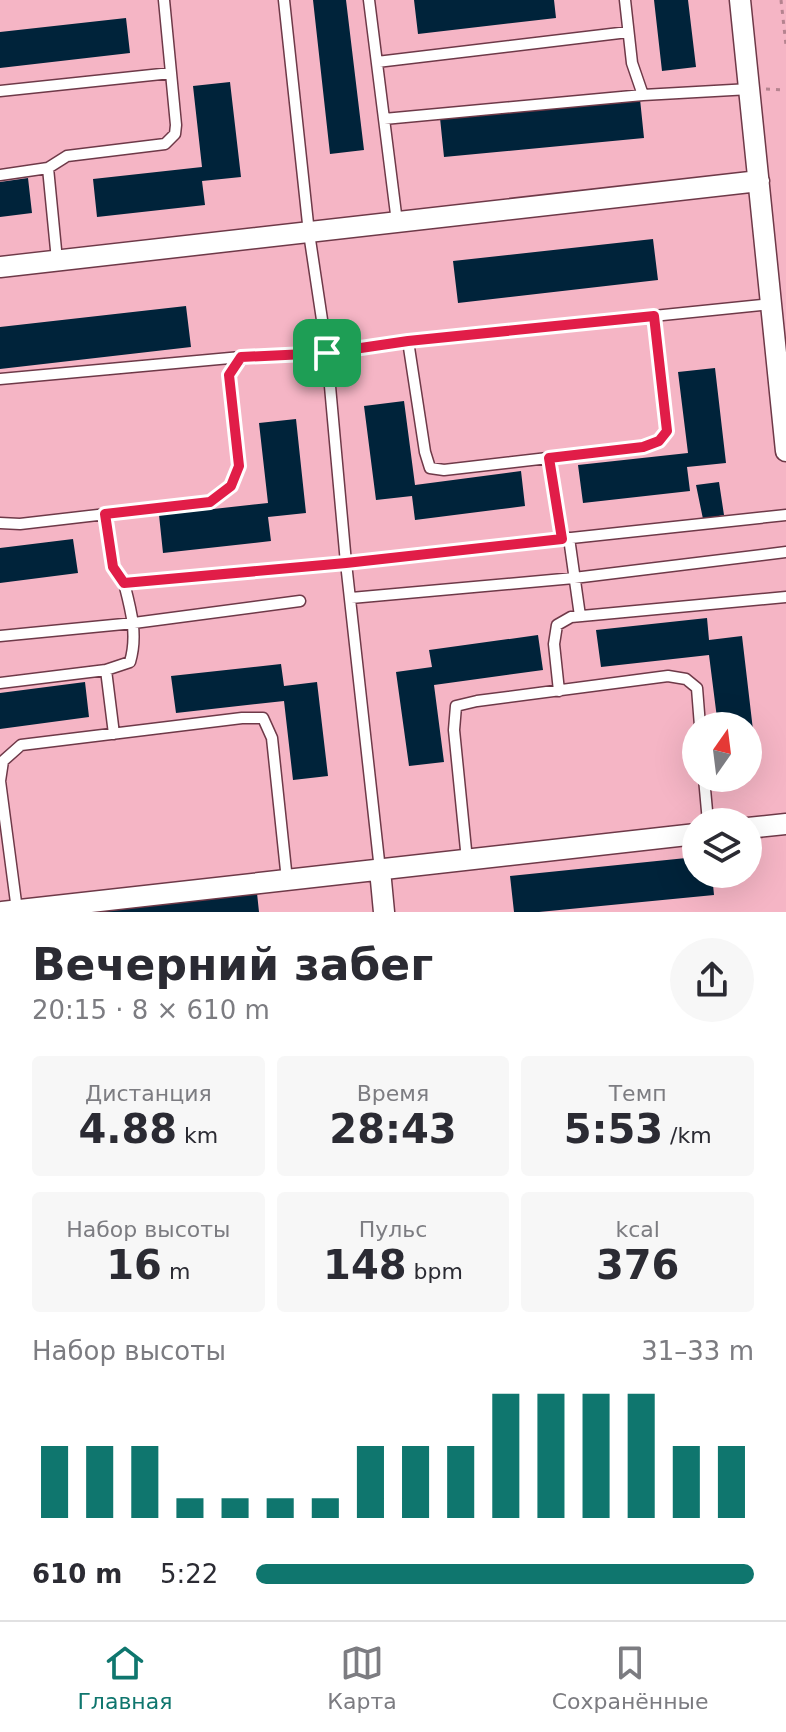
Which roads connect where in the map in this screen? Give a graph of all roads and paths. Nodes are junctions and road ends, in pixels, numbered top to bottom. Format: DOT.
graph roads {
  1 [pos="164,0"];
  2 [pos="284,0"];
  3 [pos="369,0"];
  4 [pos="625,0"];
  5 [pos="740,0"];
  6 [pos="781,0"];
  7 [pos="628,32"];
  8 [pos="786,45"];
  9 [pos="377,62"];
  10 [pos="171,73"];
  11 [pos="750,89"];
  12 [pos="0,91"];
  13 [pos="643,95"];
  14 [pos="384,119"];
  15 [pos="48,168"];
  16 [pos="0,175"];
  17 [pos="759,181"];
  18 [pos="397,222"];
  19 [pos="309,233"];
  20 [pos="57,260"];
  21 [pos="0,267"];
  22 [pos="771,304"];
  23 [pos="654,316"];
  24 [pos="408,341"];
  25 [pos="327,353"];
  26 [pos="241,357"];
  27 [pos="0,379"];
  28 [pos="786,451"];
  29 [pos="549,458"];
  30 [pos="105,514"];
  31 [pos="786,515"];
  32 [pos="0,523"];
  33 [pos="566,539"];
  34 [pos="786,552"];
  35 [pos="346,563"];
  36 [pos="574,578"];
  37 [pos="124,583"];
  38 [pos="786,597"];
  39 [pos="351,598"];
  40 [pos="300,601"];
  41 [pos="580,616"];
  42 [pos="134,623"];
  43 [pos="0,636"];
  44 [pos="106,670"];
  45 [pos="0,683"];
  46 [pos="559,691"];
  47 [pos="699,712"];
  48 [pos="114,734"];
  49 [pos="786,824"];
  50 [pos="762,827"];
  51 [pos="682,836"];
  52 [pos="467,860"];
  53 [pos="380,870"];
  54 [pos="287,880"];
  55 [pos="10,911"];
  56 [pos="384,912"];
  1 -- 10 [label="lane"];
  2 -- 19 [label="lane"];
  3 -- 9 [label="lane"];
  4 -- 7 [label="lane"];
  5 -- 11 [label="street"];
  6 -- 8 [label="path"];
  7 -- 9 [label="lane"];
  7 -- 13 [label="lane"];
  9 -- 14 [label="lane"];
  10 -- 12 [label="lane"];
  10 -- 15 [label="lane"];
  11 -- 13 [label="lane"];
  11 -- 17 [label="street"];
  13 -- 14 [label="lane"];
  14 -- 18 [label="lane"];
  15 -- 16 [label="lane"];
  15 -- 20 [label="lane"];
  17 -- 18 [label="street"];
  17 -- 22 [label="street"];
  18 -- 19 [label="street"];
  19 -- 20 [label="street"];
  19 -- 25 [label="lane"];
  20 -- 21 [label="street"];
  22 -- 23 [label="lane"];
  22 -- 28 [label="street"];
  23 -- 24 [label="lane"];
  23 -- 29 [label="lane"];
  24 -- 25 [label="lane"];
  24 -- 29 [label="lane"];
  25 -- 26 [label="lane"];
  25 -- 35 [label="lane"];
  26 -- 27 [label="lane"];
  26 -- 30 [label="lane"];
  29 -- 33 [label="lane"];
  30 -- 32 [label="lane"];
  30 -- 37 [label="lane"];
  31 -- 33 [label="lane"];
  33 -- 35 [label="lane"];
  33 -- 36 [label="lane"];
  34 -- 36 [label="lane"];
  35 -- 37 [label="lane"];
  35 -- 39 [label="lane"];
  36 -- 39 [label="lane"];
  36 -- 41 [label="lane"];
  37 -- 42 [label="lane"];
  38 -- 41 [label="lane"];
  39 -- 53 [label="lane"];
  40 -- 42 [label="lane"];
  41 -- 46 [label="lane"];
  42 -- 43 [label="lane"];
  42 -- 44 [label="lane"];
  44 -- 45 [label="lane"];
  44 -- 48 [label="lane"];
  46 -- 47 [label="lane"];
  46 -- 52 [label="lane"];
  48 -- 54 [label="lane"];
  48 -- 55 [label="lane"];
  49 -- 50 [label="street"];
  51 -- 52 [label="street"];
  52 -- 53 [label="street"];
  53 -- 54 [label="street"];
  53 -- 56 [label="street"];
  54 -- 55 [label="street"];
}
